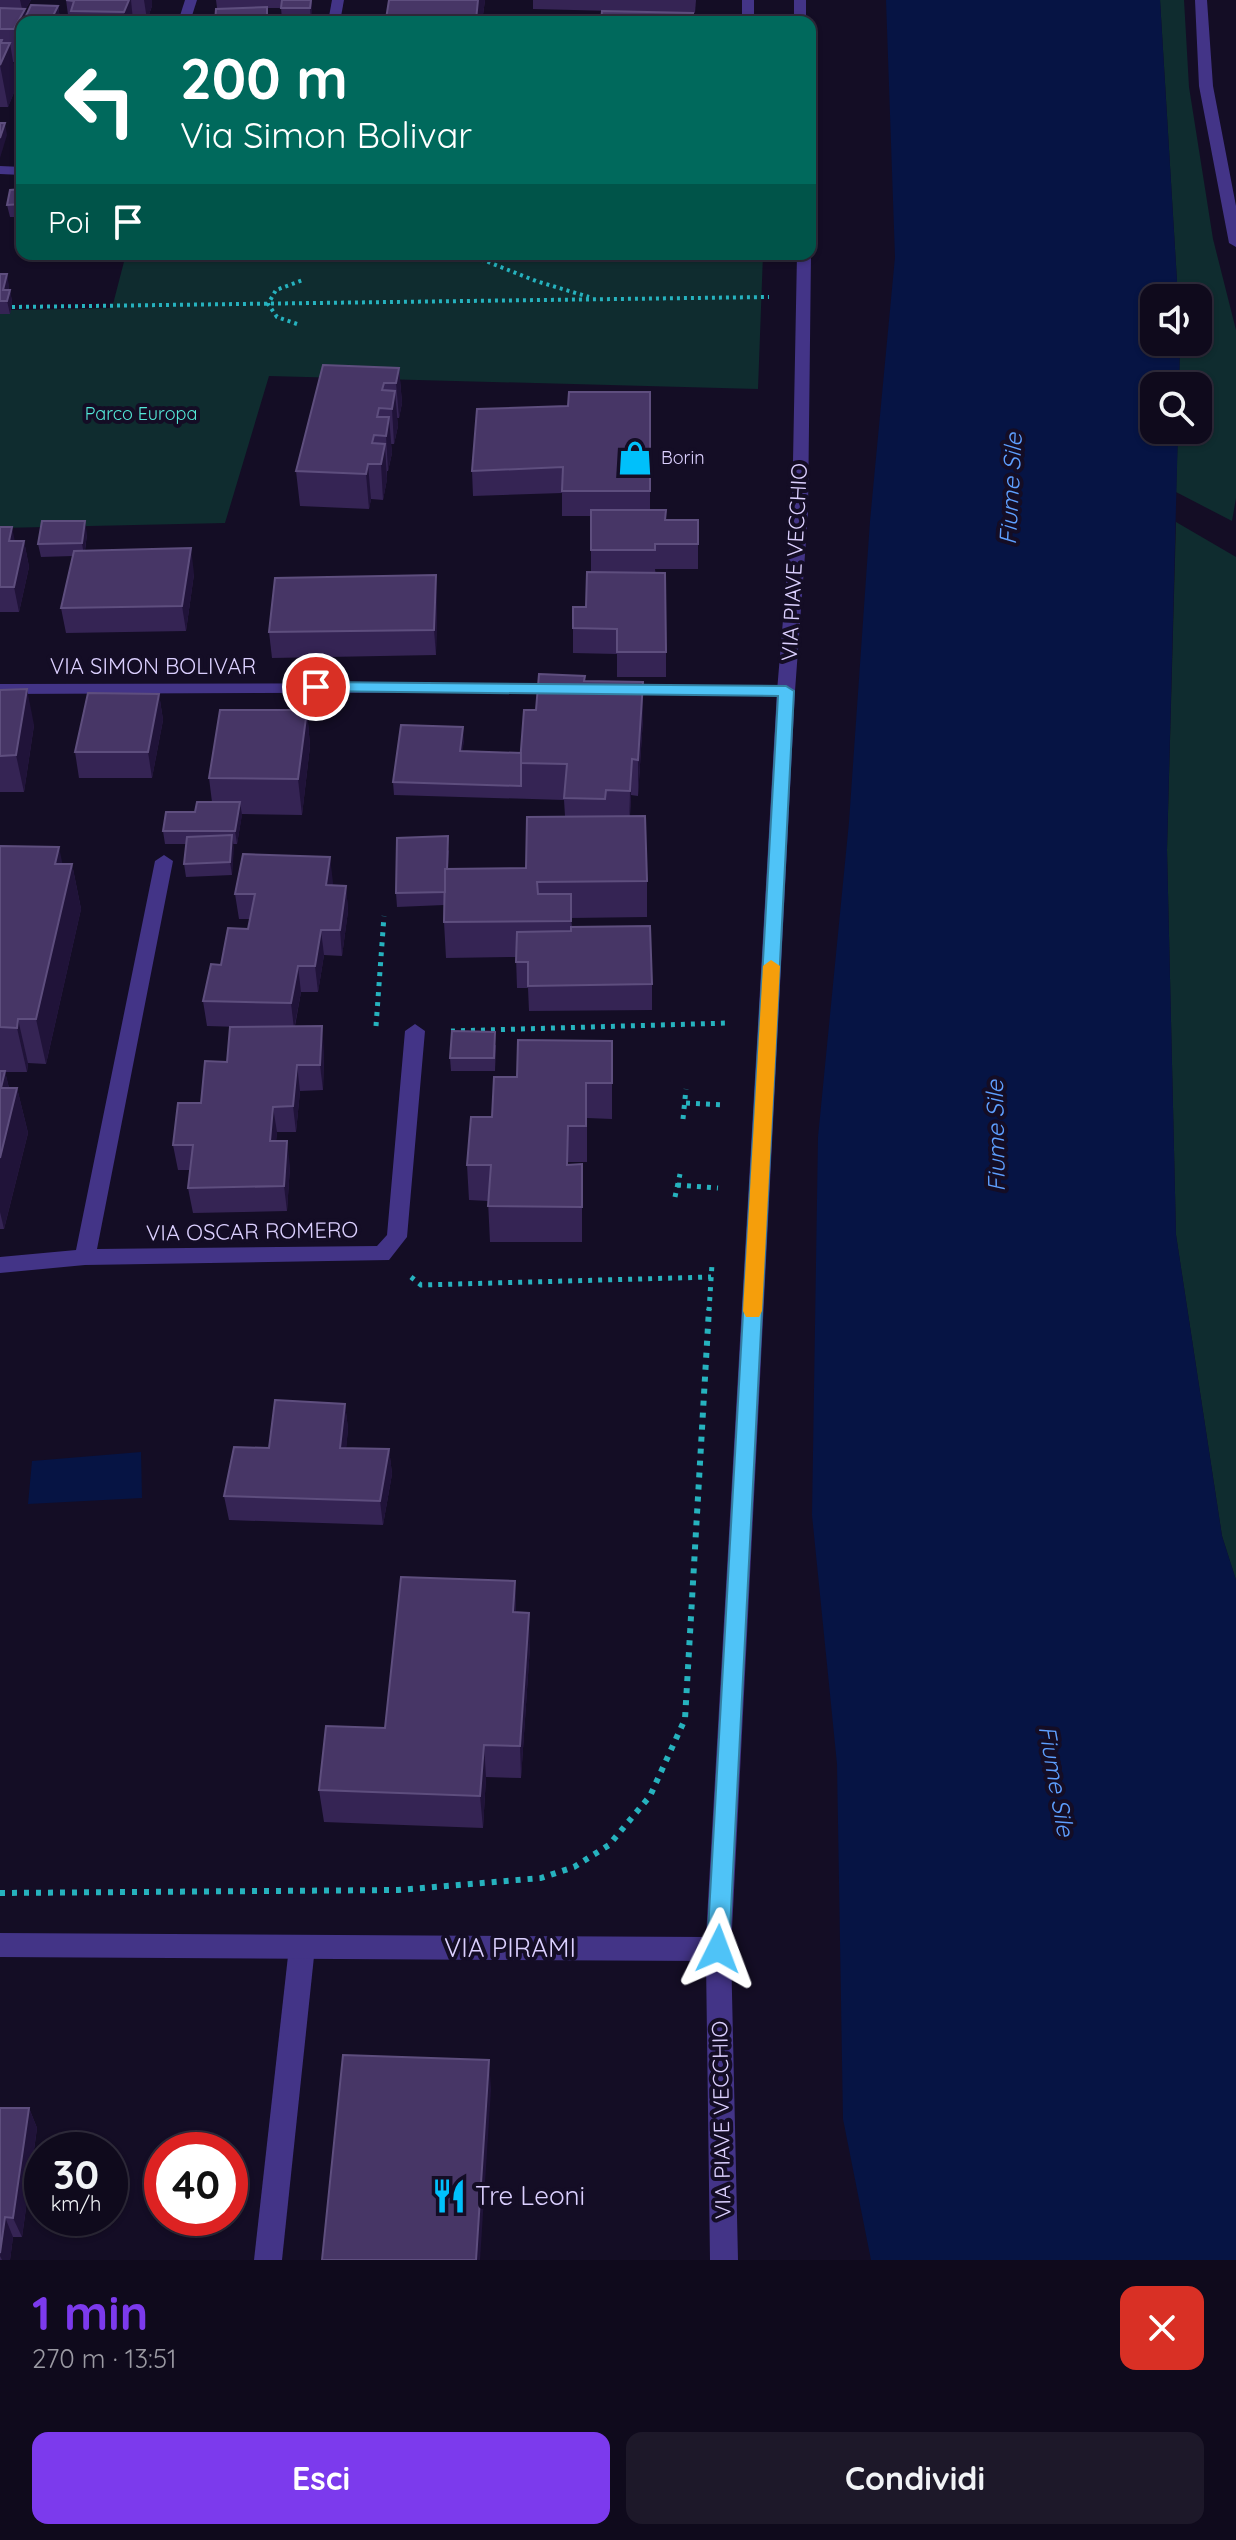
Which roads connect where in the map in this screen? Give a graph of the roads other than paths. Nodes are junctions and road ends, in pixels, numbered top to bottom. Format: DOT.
graph roads {
  1 [pos="1201,0"];
  2 [pos="1236,243"];
  3 [pos="804,260"];
  4 [pos="0,689"];
  5 [pos="786,691"];
  6 [pos="164,861"];
  7 [pos="415,1031"];
  8 [pos="85,1257"];
  9 [pos="0,1265"];
  10 [pos="0,1945"];
  11 [pos="302,1947"];
  12 [pos="718,1949"];
  13 [pos="268,2260"];
  14 [pos="724,2260"];
  1 -- 2 [label="street"];
  3 -- 5 [label="street, VIA PIAVE VECCHIO"];
  4 -- 5 [label="street, VIA SIMON BOLIVAR"];
  5 -- 12 [label="street, VIA PIAVE VECCHIO"];
  6 -- 8 [label="street"];
  7 -- 8 [label="street, VIA OSCAR ROMERO"];
  8 -- 9 [label="street, VIA OSCAR ROMERO"];
  10 -- 11 [label="street, VIA PIRAMI"];
  11 -- 12 [label="street, VIA PIRAMI"];
  11 -- 13 [label="street"];
  12 -- 14 [label="street, VIA PIAVE VECCHIO"];
}
